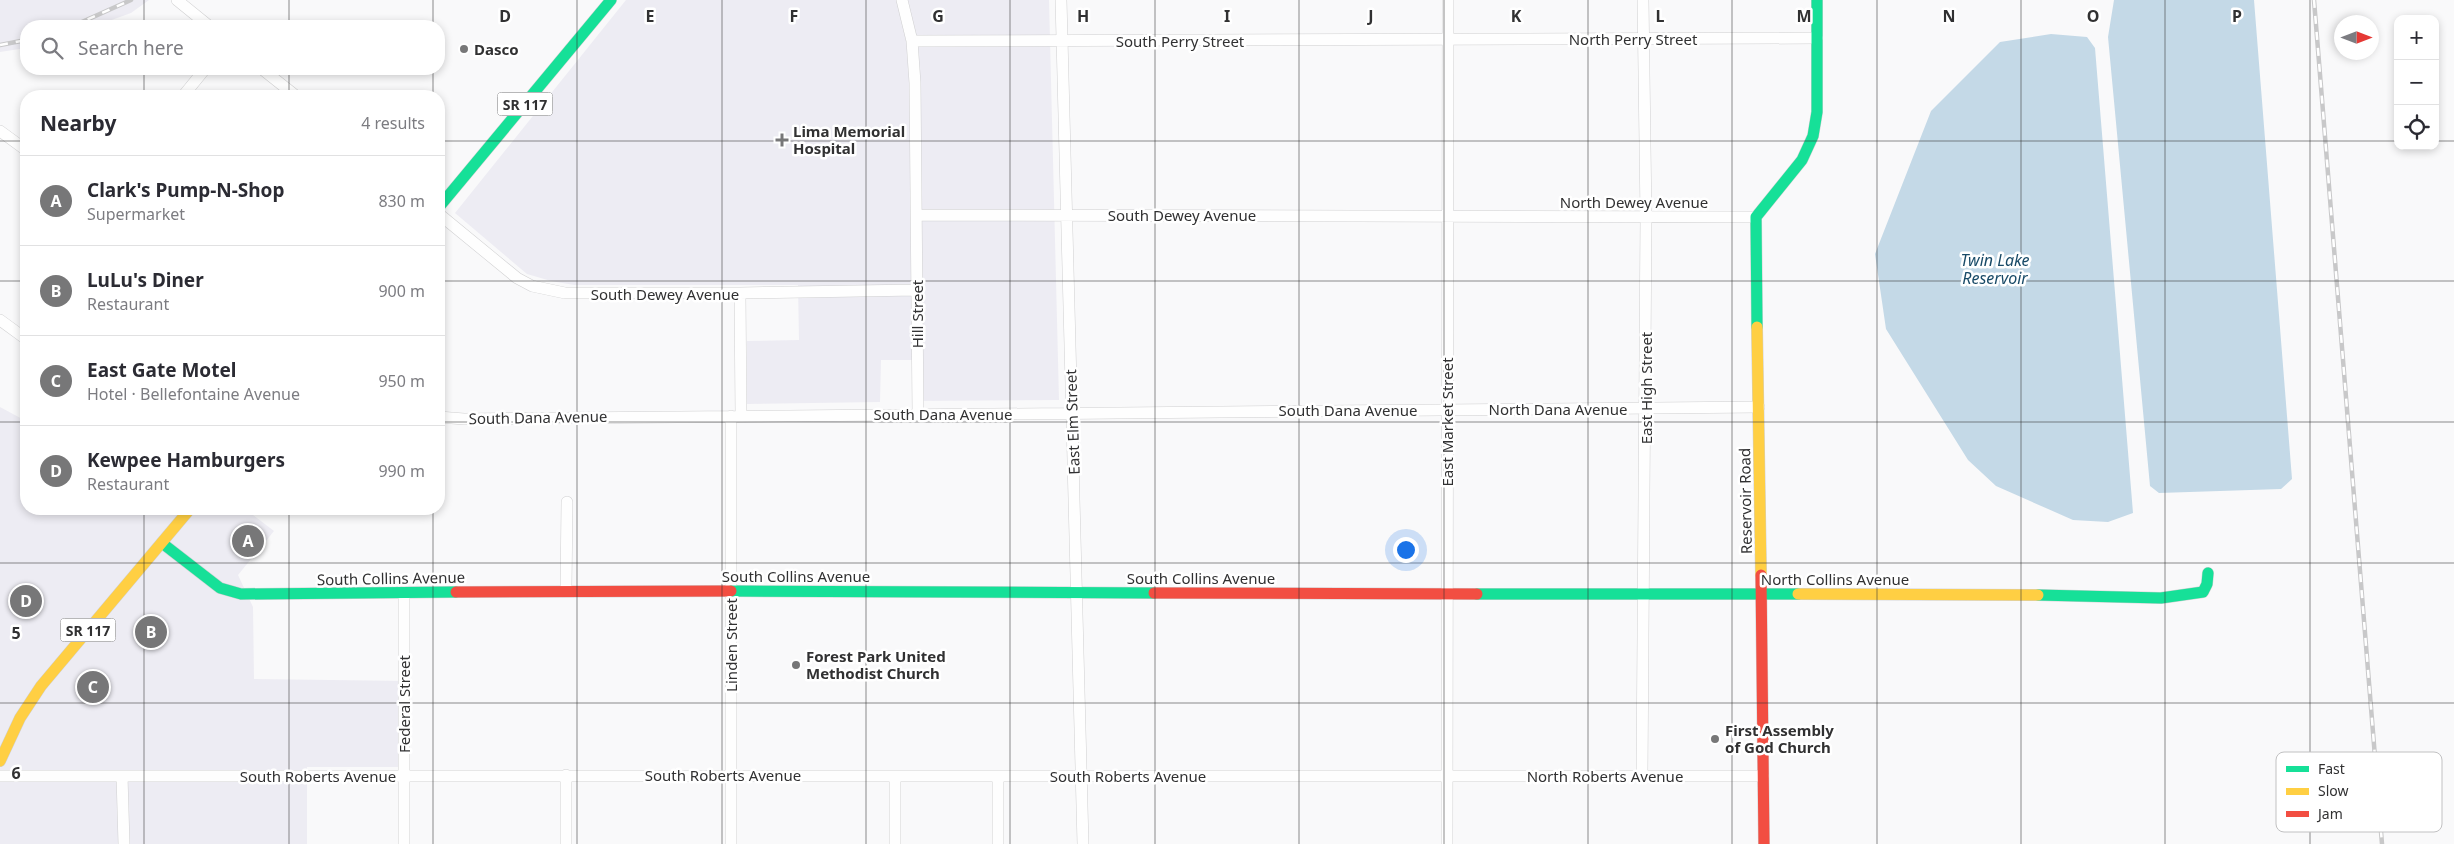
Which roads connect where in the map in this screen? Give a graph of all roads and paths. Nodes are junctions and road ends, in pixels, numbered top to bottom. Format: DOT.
graph roads {
  1 [pos="177,0"];
  2 [pos="611,0"];
  3 [pos="902,0"];
  4 [pos="1061,0"];
  5 [pos="1448,0"];
  6 [pos="1643,0"];
  7 [pos="1817,0"];
  8 [pos="202,20"];
  9 [pos="1817,38"];
  10 [pos="1448,40"];
  11 [pos="1644,40"];
  12 [pos="1062,41"];
  13 [pos="912,42"];
  14 [pos="200,75"];
  15 [pos="270,75"];
  16 [pos="188,90"];
  17 [pos="288,90"];
  18 [pos="0,131"];
  19 [pos="20,146"];
  20 [pos="445,200"];
  21 [pos="917,215"];
  22 [pos="1066,215"];
  23 [pos="1448,216"];
  24 [pos="1646,217"];
  25 [pos="1756,217"];
  26 [pos="445,219"];
  27 [pos="916,290"];
  28 [pos="740,293"];
  29 [pos="0,320"];
  30 [pos="20,335"];
  31 [pos="1759,407"];
  32 [pos="1646,408"];
  33 [pos="1448,410"];
  34 [pos="1072,412"];
  35 [pos="918,414"];
  36 [pos="736,416"];
  37 [pos="445,417"];
  38 [pos="567,502"];
  39 [pos="185,515"];
  40 [pos="162,543"];
  41 [pos="2208,574"];
  42 [pos="566,590"];
  43 [pos="731,591"];
  44 [pos="1077,592"];
  45 [pos="404,594"];
  46 [pos="1447,594"];
  47 [pos="1645,594"];
  48 [pos="1761,594"];
  49 [pos="0,761"];
  50 [pos="566,775"];
  51 [pos="731,775"];
  52 [pos="0,776"];
  53 [pos="122,776"];
  54 [pos="404,776"];
  55 [pos="895,776"];
  56 [pos="998,776"];
  57 [pos="1083,776"];
  58 [pos="1447,776"];
  59 [pos="1642,776"];
  60 [pos="1763,776"];
  61 [pos="998,843"];
  62 [pos="124,844"];
  63 [pos="404,844"];
  64 [pos="566,844"];
  65 [pos="731,844"];
  66 [pos="895,844"];
  67 [pos="1083,844"];
  68 [pos="1446,844"];
  69 [pos="1764,844"];
  1 -- 8 [label="street"];
  2 -- 20 [label="street, SR 117"];
  3 -- 13 [label="street"];
  4 -- 12 [label="street, East Elm Street"];
  5 -- 10 [label="street, East Market Street"];
  6 -- 11 [label="street, East High Street"];
  7 -- 9 [label="street"];
  9 -- 11 [label="street, North Perry Street"];
  9 -- 25 [label="street"];
  10 -- 11 [label="street, North Perry Street"];
  10 -- 12 [label="street, South Perry Street"];
  10 -- 23 [label="street, East Market Street"];
  11 -- 24 [label="street, East High Street"];
  12 -- 13 [label="street, South Perry Street"];
  12 -- 22 [label="street, East Elm Street"];
  13 -- 21 [label="street, Hill Street"];
  14 -- 16 [label="street"];
  15 -- 17 [label="street"];
  18 -- 19 [label="street"];
  21 -- 22 [label="street, South Dewey Avenue"];
  21 -- 27 [label="street, Hill Street"];
  22 -- 23 [label="street, South Dewey Avenue"];
  22 -- 34 [label="street, East Elm Street"];
  23 -- 24 [label="street, North Dewey Avenue"];
  23 -- 33 [label="street, East Market Street"];
  24 -- 25 [label="street, North Dewey Avenue"];
  24 -- 32 [label="street, East High Street"];
  25 -- 31 [label="street, Reservoir Road"];
  26 -- 28 [label="street, South Dewey Avenue"];
  27 -- 28 [label="street, South Dewey Avenue"];
  27 -- 35 [label="street, Hill Street"];
  28 -- 36 [label="street, Linden Street"];
  29 -- 30 [label="street"];
  31 -- 32 [label="street, North Dana Avenue"];
  31 -- 48 [label="street, Reservoir Road"];
  32 -- 33 [label="street, North Dana Avenue"];
  32 -- 47 [label="street, East High Street"];
  33 -- 34 [label="street, South Dana Avenue"];
  33 -- 46 [label="street, East Market Street"];
  34 -- 35 [label="street, South Dana Avenue"];
  34 -- 44 [label="street, East Elm Street"];
  35 -- 36 [label="street, South Dana Avenue"];
  36 -- 37 [label="street, South Dana Avenue"];
  36 -- 43 [label="street, Linden Street"];
  38 -- 42 [label="street"];
  39 -- 40 [label="street, SR 117"];
  40 -- 45 [label="street, South Collins Avenue"];
  40 -- 49 [label="street, SR 117"];
  41 -- 48 [label="street, North Collins Avenue"];
  42 -- 43 [label="street, South Collins Avenue"];
  42 -- 45 [label="street, South Collins Avenue"];
  43 -- 44 [label="street, South Collins Avenue"];
  43 -- 51 [label="street, Linden Street"];
  44 -- 46 [label="street, South Collins Avenue"];
  44 -- 57 [label="street, East Elm Street"];
  45 -- 54 [label="street, Federal Street"];
  46 -- 47 [label="street, North Collins Avenue"];
  46 -- 58 [label="street, East Market Street"];
  47 -- 48 [label="street, North Collins Avenue"];
  47 -- 59 [label="street, East High Street"];
  48 -- 60 [label="street, Reservoir Road"];
  50 -- 51 [label="street, South Roberts Avenue"];
  50 -- 54 [label="street, South Roberts Avenue"];
  50 -- 64 [label="street"];
  51 -- 55 [label="street, South Roberts Avenue"];
  51 -- 65 [label="street, Linden Street"];
  52 -- 53 [label="street, South Roberts Avenue"];
  53 -- 54 [label="street, South Roberts Avenue"];
  53 -- 62 [label="street"];
  54 -- 63 [label="street, Federal Street"];
  55 -- 56 [label="street, South Roberts Avenue"];
  55 -- 66 [label="street"];
  56 -- 57 [label="street, South Roberts Avenue"];
  56 -- 61 [label="street"];
  57 -- 58 [label="street, South Roberts Avenue"];
  57 -- 67 [label="street, East Elm Street"];
  58 -- 59 [label="street, North Roberts Avenue"];
  58 -- 68 [label="street, East Market Street"];
  59 -- 60 [label="street, North Roberts Avenue"];
  60 -- 69 [label="street, Reservoir Road"];
}
